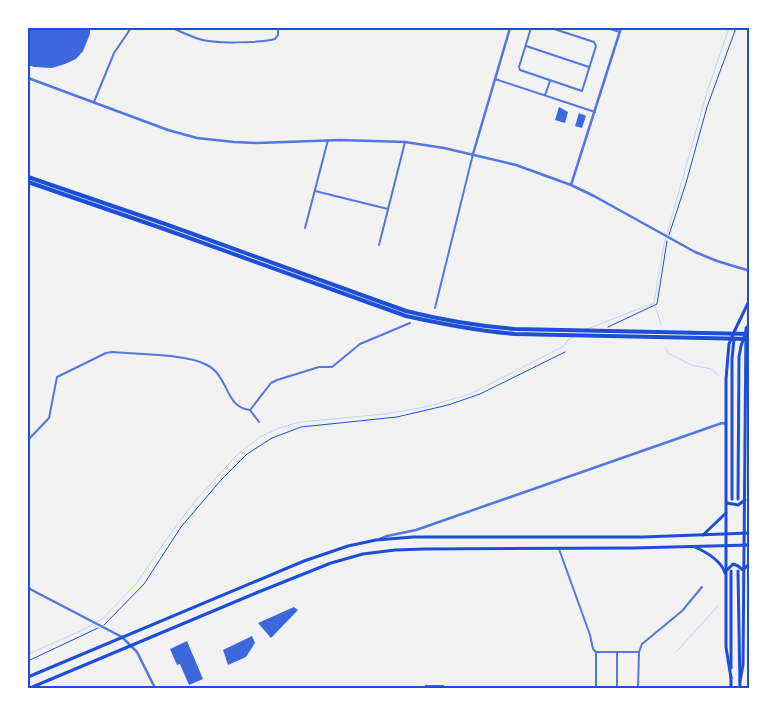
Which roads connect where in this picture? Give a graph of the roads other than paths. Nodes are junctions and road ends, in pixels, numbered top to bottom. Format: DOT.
graph roads {
  1 [pos="131,28"];
  2 [pos="173,28"];
  3 [pos="278,28"];
  4 [pos="510,28"];
  5 [pos="531,28"];
  6 [pos="551,28"];
  7 [pos="566,28"];
  8 [pos="607,28"];
  9 [pos="621,28"];
  10 [pos="565,32"];
  11 [pos="620,32"];
  12 [pos="526,46"];
  13 [pos="589,67"];
  14 [pos="28,78"];
  15 [pos="494,79"];
  16 [pos="550,81"];
  17 [pos="545,96"];
  18 [pos="94,102"];
  19 [pos="595,112"];
  20 [pos="328,140"];
  21 [pos="405,142"];
  22 [pos="474,154"];
  23 [pos="28,177"];
  24 [pos="28,182"];
  25 [pos="571,185"];
  26 [pos="315,191"];
  27 [pos="388,210"];
  28 [pos="305,228"];
  29 [pos="379,245"];
  30 [pos="750,271"];
  31 [pos="750,299"];
  32 [pos="434,308"];
  33 [pos="750,320"];
  34 [pos="410,323"];
  35 [pos="746,328"];
  36 [pos="735,330"];
  37 [pos="750,334"];
  38 [pos="750,340"];
  39 [pos="250,410"];
  40 [pos="746,416"];
  41 [pos="259,422"];
  42 [pos="750,423"];
  43 [pos="726,424"];
  44 [pos="28,440"];
  45 [pos="732,499"];
  46 [pos="738,499"];
  47 [pos="745,500"];
  48 [pos="726,503"];
  49 [pos="726,513"];
  50 [pos="745,513"];
  51 [pos="750,517"];
  52 [pos="744,533"];
  53 [pos="750,533"];
  54 [pos="726,534"];
  55 [pos="702,536"];
  56 [pos="376,540"];
  57 [pos="726,545"];
  58 [pos="744,545"];
  59 [pos="750,545"];
  60 [pos="692,546"];
  61 [pos="558,547"];
  62 [pos="750,564"];
  63 [pos="743,570"];
  64 [pos="738,571"];
  65 [pos="728,573"];
  66 [pos="702,587"];
  67 [pos="28,588"];
  68 [pos="122,637"];
  69 [pos="131,646"];
  70 [pos="596,652"];
  71 [pos="617,652"];
  72 [pos="638,652"];
  73 [pos="28,677"];
  74 [pos="731,678"];
  75 [pos="740,681"];
  76 [pos="30,688"];
  77 [pos="155,688"];
  78 [pos="596,688"];
  79 [pos="617,688"];
  80 [pos="638,688"];
  81 [pos="731,688"];
  82 [pos="740,688"];
  1 -- 18 [label="street"];
  2 -- 3 [label="street"];
  4 -- 15 [label="street"];
  5 -- 12 [label="street"];
  6 -- 10 [label="street"];
  7 -- 10 [label="street"];
  8 -- 11 [label="street"];
  9 -- 11 [label="street"];
  10 -- 13 [label="street"];
  11 -- 19 [label="street"];
  12 -- 13 [label="street"];
  12 -- 16 [label="street"];
  13 -- 16 [label="street"];
  14 -- 18 [label="street"];
  15 -- 17 [label="street"];
  15 -- 22 [label="street"];
  16 -- 17 [label="street"];
  17 -- 19 [label="street"];
  18 -- 20 [label="street"];
  19 -- 25 [label="street"];
  20 -- 21 [label="street"];
  20 -- 26 [label="street"];
  21 -- 22 [label="street"];
  21 -- 27 [label="street"];
  22 -- 25 [label="street"];
  22 -- 32 [label="street"];
  23 -- 37 [label="highway"];
  24 -- 38 [label="highway"];
  25 -- 30 [label="street"];
  26 -- 27 [label="street"];
  26 -- 28 [label="street"];
  27 -- 29 [label="street"];
  31 -- 36 [label="main road"];
  33 -- 35 [label="main road"];
  34 -- 39 [label="street"];
  35 -- 40 [label="main road"];
  35 -- 46 [label="main road"];
  36 -- 43 [label="main road"];
  36 -- 45 [label="main road"];
  39 -- 41 [label="street"];
  39 -- 44 [label="street"];
  40 -- 42 [label="main road"];
  40 -- 47 [label="main road"];
  43 -- 48 [label="main road"];
  43 -- 56 [label="street"];
  47 -- 48 [label="main road"];
  47 -- 50 [label="main road"];
  48 -- 49 [label="main road"];
  49 -- 54 [label="main road"];
  49 -- 55 [label="main road"];
  50 -- 51 [label="main road"];
  50 -- 52 [label="main road"];
  52 -- 53 [label="main road"];
  52 -- 54 [label="main road"];
  52 -- 58 [label="main road"];
  54 -- 55 [label="main road"];
  54 -- 57 [label="main road"];
  55 -- 56 [label="main road"];
  56 -- 68 [label="main road"];
  57 -- 58 [label="main road"];
  57 -- 60 [label="main road"];
  57 -- 65 [label="main road"];
  58 -- 59 [label="main road"];
  58 -- 63 [label="main road"];
  60 -- 61 [label="main road"];
  60 -- 65 [label="main road"];
  61 -- 69 [label="main road"];
  61 -- 70 [label="street"];
  62 -- 63 [label="main road"];
  63 -- 65 [label="main road"];
  63 -- 75 [label="main road"];
  64 -- 75 [label="main road"];
  65 -- 74 [label="main road"];
  65 -- 74 [label="main road"];
  66 -- 72 [label="street"];
  67 -- 68 [label="street"];
  68 -- 69 [label="street"];
  68 -- 73 [label="main road"];
  69 -- 76 [label="main road"];
  69 -- 77 [label="street"];
  70 -- 71 [label="street"];
  70 -- 78 [label="street"];
  71 -- 72 [label="street"];
  71 -- 79 [label="street"];
  72 -- 80 [label="street"];
  74 -- 81 [label="main road"];
  75 -- 82 [label="main road"];
}
